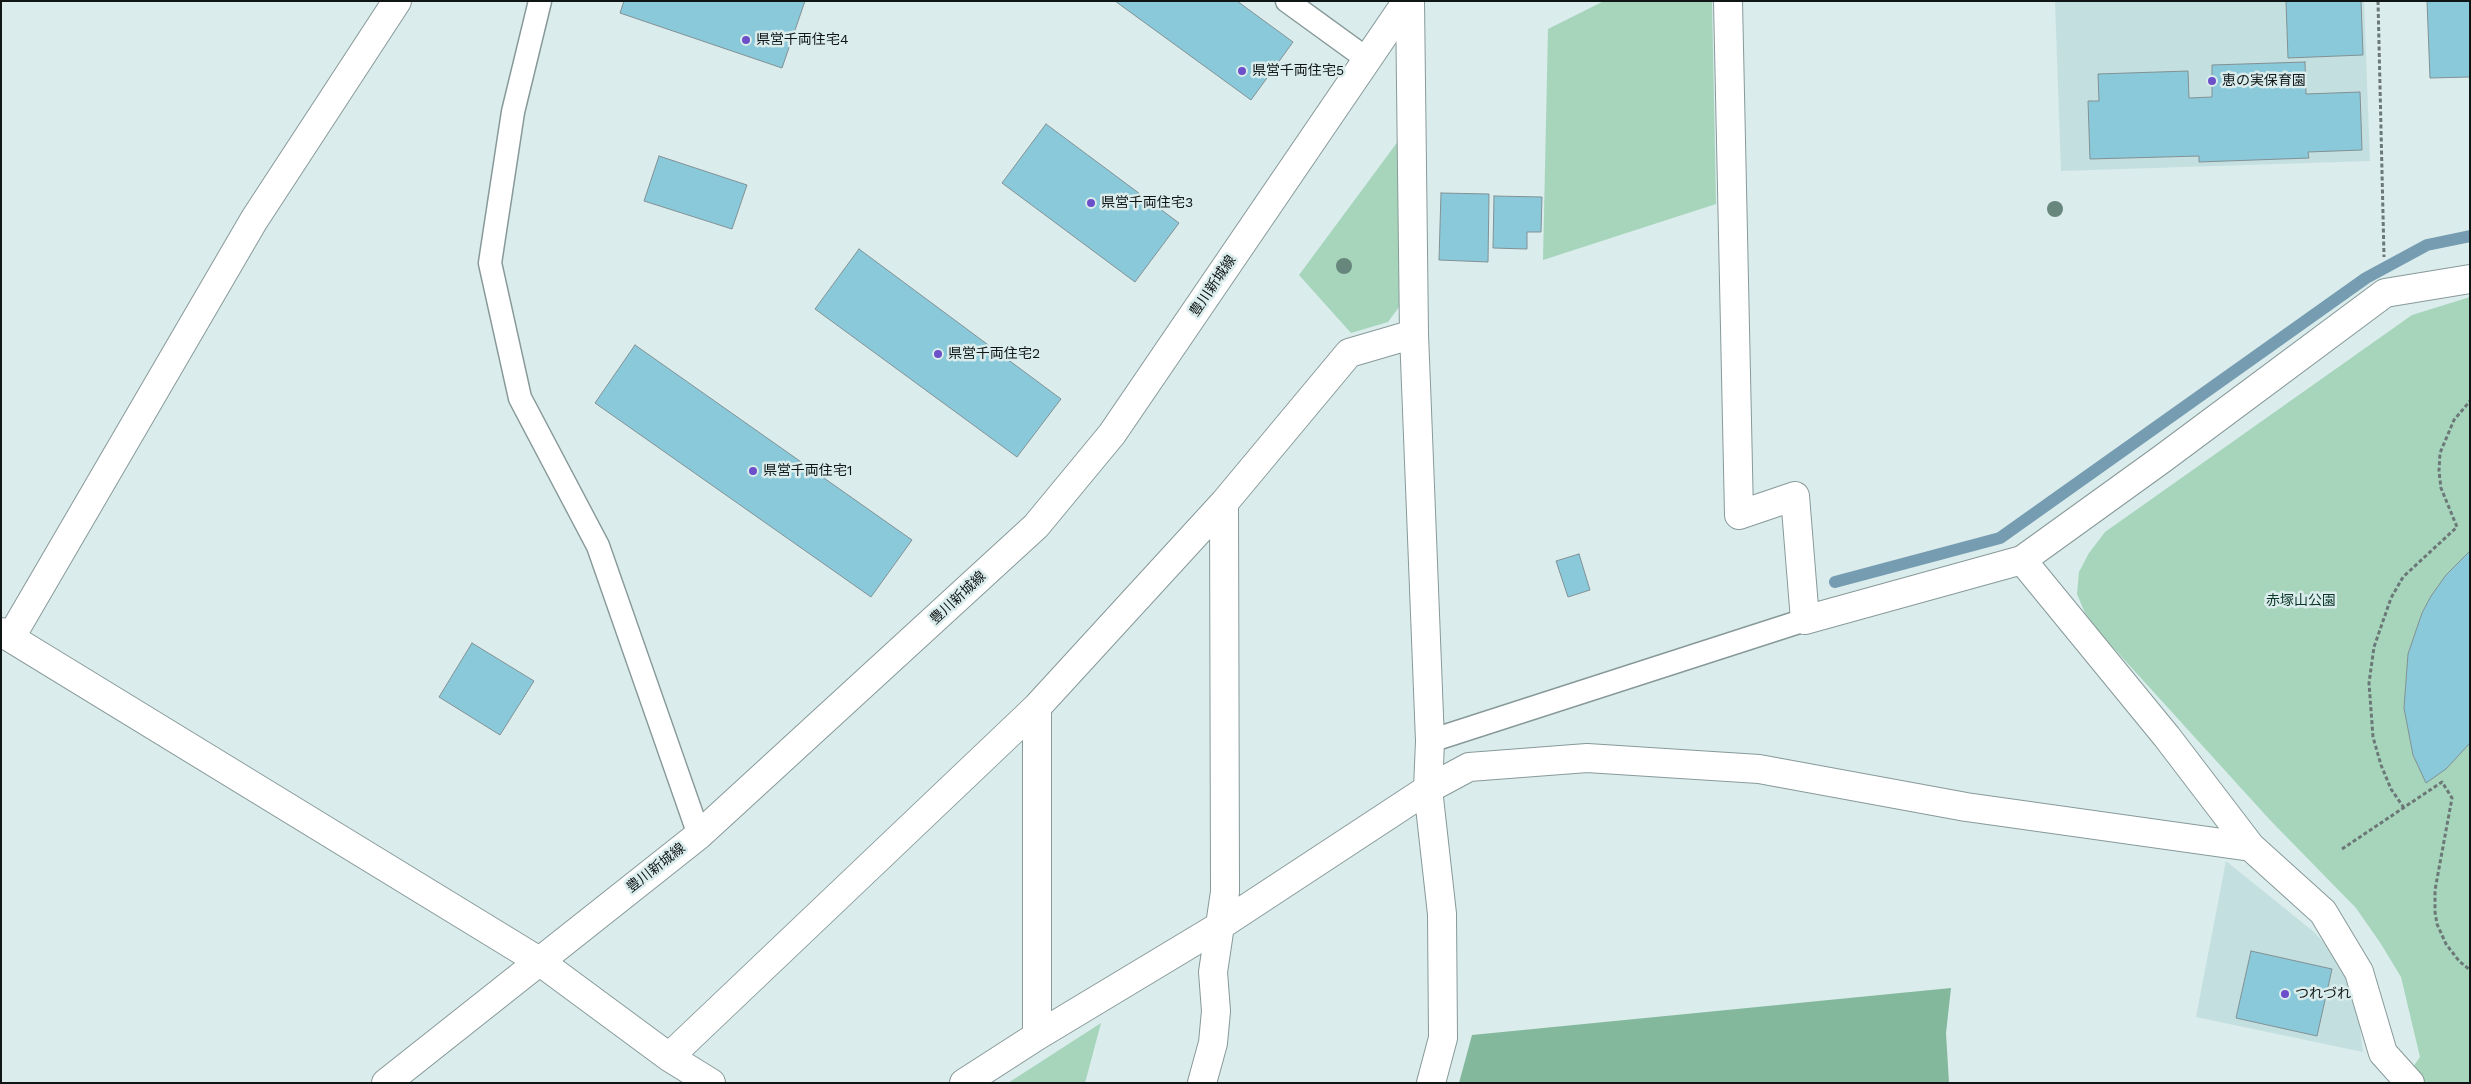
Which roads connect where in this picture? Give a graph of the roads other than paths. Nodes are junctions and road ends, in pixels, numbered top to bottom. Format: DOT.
graph roads {
  1 [pos="397,1"];
  2 [pos="540,1"];
  3 [pos="1286,1"];
  4 [pos="1408,1"];
  5 [pos="1728,1"];
  6 [pos="1367,59"];
  7 [pos="2470,279"];
  8 [pos="1414,334"];
  9 [pos="1224,503"];
  10 [pos="2022,560"];
  11 [pos="1806,620"];
  12 [pos="6,635"];
  13 [pos="1037,707"];
  14 [pos="1430,741"];
  15 [pos="1428,789"];
  16 [pos="699,835"];
  17 [pos="2251,847"];
  18 [pos="1218,927"];
  19 [pos="539,962"];
  20 [pos="1037,1036"];
  21 [pos="669,1057"];
  22 [pos="386,1083"];
  23 [pos="711,1083"];
  24 [pos="964,1083"];
  25 [pos="1202,1083"];
  26 [pos="1431,1083"];
  27 [pos="2410,1083"];
  1 -- 12 [label="street"];
  2 -- 16 [label="lane"];
  3 -- 6 [label="lane"];
  4 -- 6 [label="street, 豊川新城線"];
  4 -- 8 [label="street"];
  5 -- 11 [label="street"];
  6 -- 16 [label="street, 豊川新城線"];
  7 -- 10 [label="street"];
  8 -- 9 [label="street"];
  8 -- 14 [label="street"];
  9 -- 13 [label="street"];
  9 -- 18 [label="street"];
  10 -- 11 [label="street"];
  10 -- 17 [label="street"];
  11 -- 14 [label="lane"];
  12 -- 19 [label="street"];
  13 -- 20 [label="street"];
  13 -- 21 [label="street"];
  14 -- 15 [label="street"];
  15 -- 17 [label="street"];
  15 -- 18 [label="street"];
  15 -- 26 [label="street"];
  16 -- 19 [label="street, 豊川新城線"];
  17 -- 27 [label="street"];
  18 -- 20 [label="street"];
  18 -- 25 [label="street"];
  19 -- 21 [label="street"];
  19 -- 22 [label="street, 豊川新城線"];
  20 -- 24 [label="street"];
  21 -- 23 [label="street"];
}
